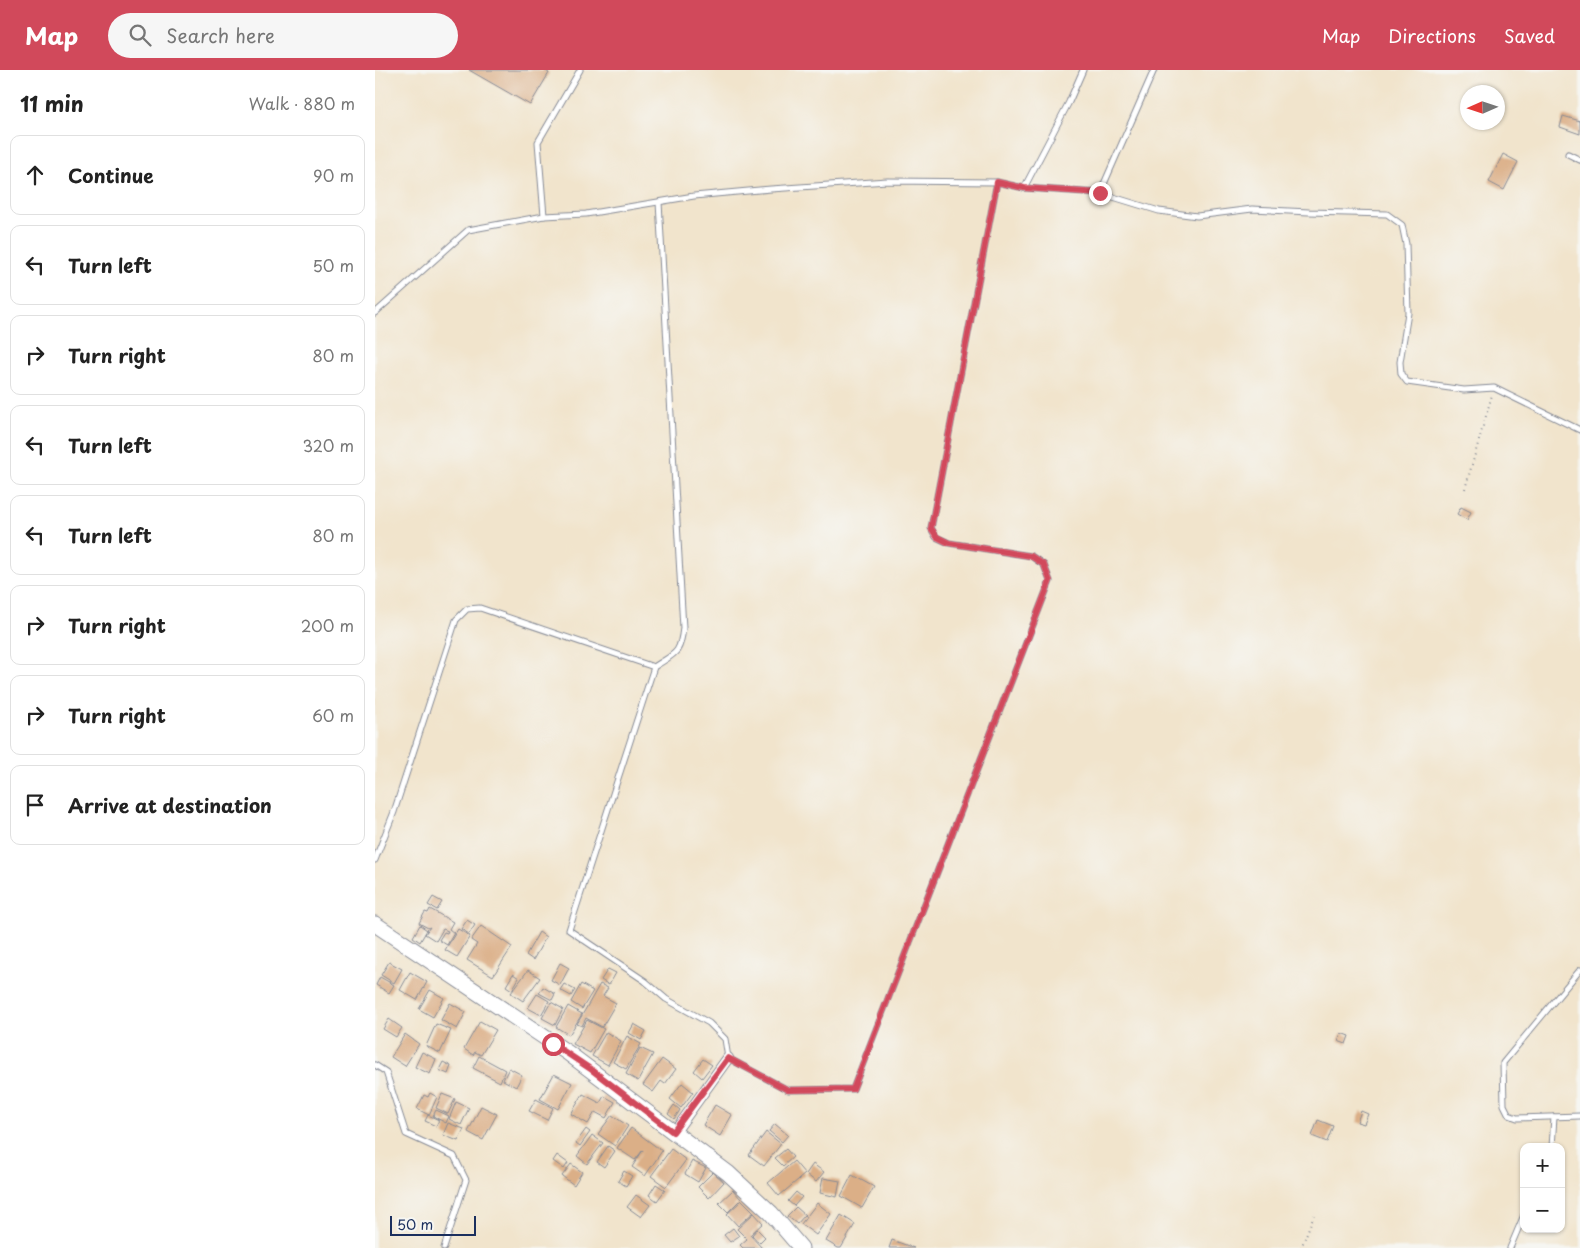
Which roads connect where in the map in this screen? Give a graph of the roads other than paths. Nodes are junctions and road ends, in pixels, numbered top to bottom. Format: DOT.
graph roads {
  1 [pos="580,70"];
  2 [pos="1083,70"];
  3 [pos="1154,70"];
  4 [pos="1568,154"];
  5 [pos="1580,160"];
  6 [pos="997,182"];
  7 [pos="1024,188"];
  8 [pos="1100,193"];
  9 [pos="659,202"];
  10 [pos="544,216"];
  11 [pos="375,313"];
  12 [pos="1580,430"];
  13 [pos="654,667"];
  14 [pos="375,860"];
  15 [pos="375,924"];
  16 [pos="1580,970"];
  17 [pos="728,1058"];
  18 [pos="375,1065"];
  19 [pos="1580,1116"];
  20 [pos="1555,1118"];
  21 [pos="673,1132"];
  22 [pos="1552,1143"];
  23 [pos="1520,1224"];
  24 [pos="443,1248"];
  25 [pos="801,1248"];
  26 [pos="1510,1248"];
  1 -- 10 [label="lane"];
  2 -- 7 [label="lane"];
  3 -- 8 [label="lane"];
  4 -- 5 [label="lane"];
  6 -- 7 [label="lane"];
  6 -- 9 [label="lane"];
  6 -- 17 [label="lane"];
  7 -- 8 [label="lane"];
  8 -- 12 [label="lane"];
  9 -- 10 [label="lane"];
  9 -- 13 [label="lane"];
  10 -- 11 [label="lane"];
  13 -- 14 [label="lane"];
  13 -- 17 [label="lane"];
  15 -- 21 [label="street"];
  16 -- 20 [label="lane"];
  17 -- 21 [label="street"];
  18 -- 24 [label="lane"];
  19 -- 20 [label="lane"];
  20 -- 22 [label="lane"];
  21 -- 25 [label="street"];
  23 -- 26 [label="lane"];
}
